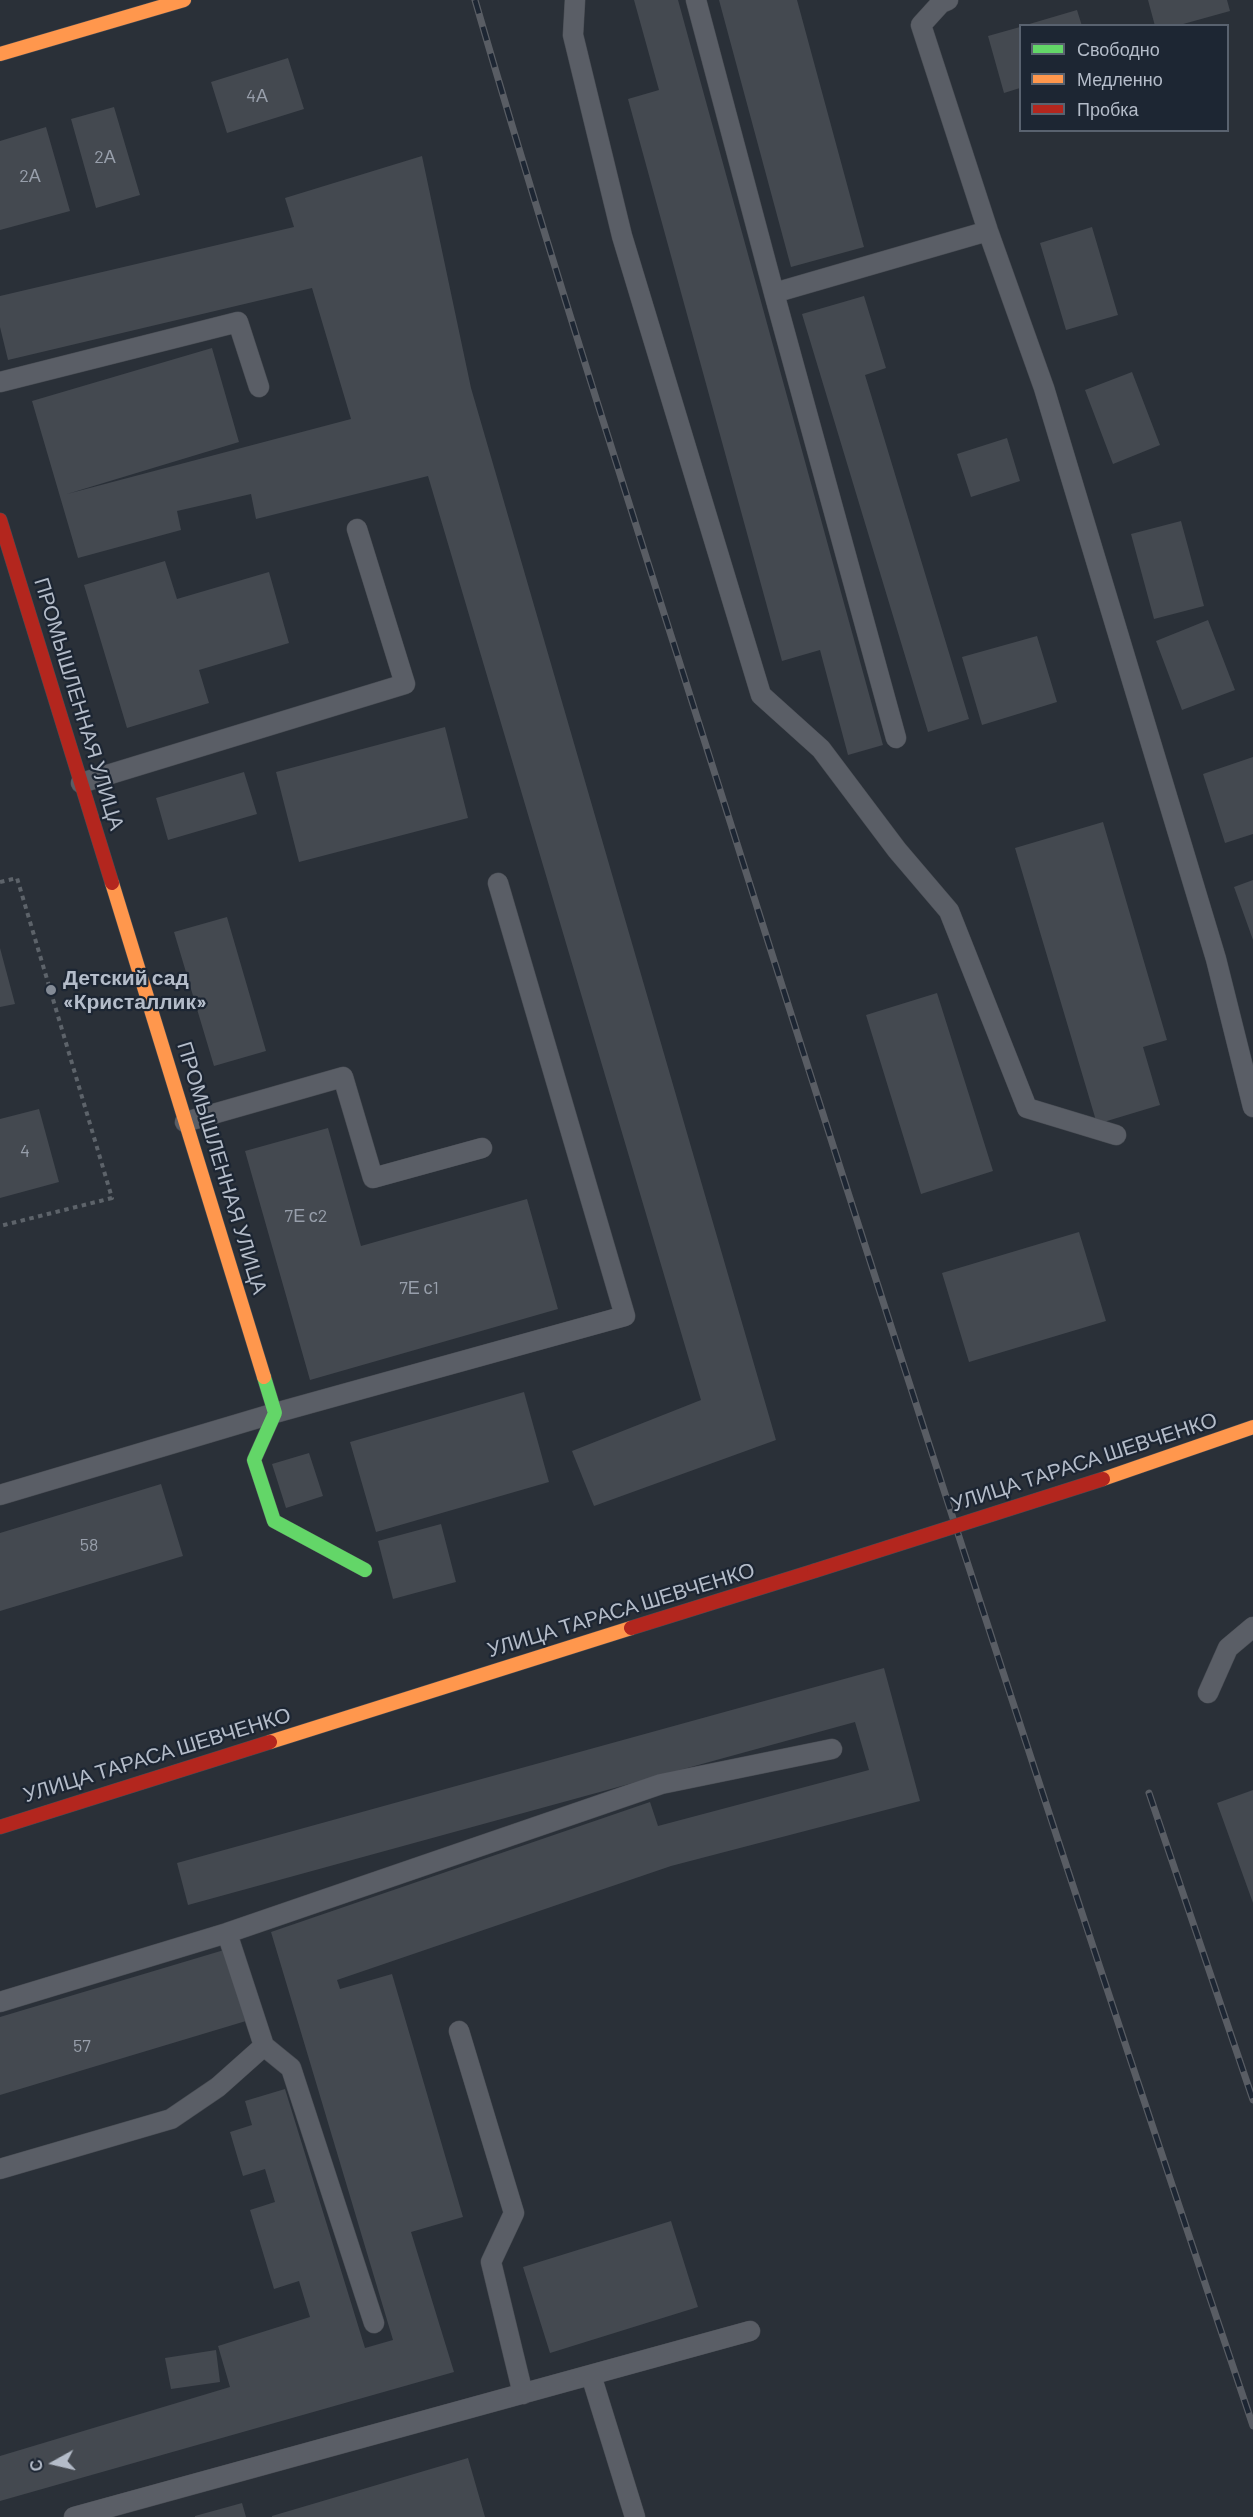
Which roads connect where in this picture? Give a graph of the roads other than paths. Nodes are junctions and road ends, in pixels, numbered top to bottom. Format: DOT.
graph roads {
  1 [pos="184,0"];
  2 [pos="575,0"];
  3 [pos="696,0"];
  4 [pos="948,0"];
  5 [pos="0,54"];
  6 [pos="988,231"];
  7 [pos="774,293"];
  8 [pos="0,382"];
  9 [pos="259,387"];
  10 [pos="0,520"];
  11 [pos="357,530"];
  12 [pos="896,738"];
  13 [pos="81,783"];
  14 [pos="498,883"];
  15 [pos="1253,1107"];
  16 [pos="185,1122"];
  17 [pos="1116,1135"];
  18 [pos="482,1148"];
  19 [pos="275,1413"];
  20 [pos="1253,1427"];
  21 [pos="0,1495"];
  22 [pos="365,1570"];
  23 [pos="1253,1627"];
  24 [pos="1208,1693"];
  25 [pos="832,1749"];
  26 [pos="0,1827"];
  27 [pos="227,1933"];
  28 [pos="0,2002"];
  29 [pos="459,2031"];
  30 [pos="264,2046"];
  31 [pos="0,2169"];
  32 [pos="374,2323"];
  33 [pos="750,2331"];
  34 [pos="591,2375"];
  35 [pos="523,2394"];
  36 [pos="74,2517"];
  37 [pos="635,2517"];
  1 -- 5 [label="street"];
  2 -- 17 [label="lane"];
  3 -- 7 [label="lane"];
  4 -- 6 [label="lane"];
  6 -- 7 [label="lane"];
  6 -- 15 [label="lane"];
  7 -- 12 [label="lane"];
  8 -- 9 [label="lane"];
  10 -- 13 [label="street, ПРОМЫШЛЕННАЯ УЛИЦА"];
  11 -- 13 [label="lane"];
  13 -- 16 [label="street, ПРОМЫШЛЕННАЯ УЛИЦА"];
  14 -- 19 [label="lane"];
  16 -- 18 [label="lane"];
  16 -- 19 [label="street, ПРОМЫШЛЕННАЯ УЛИЦА"];
  19 -- 21 [label="lane"];
  19 -- 22 [label="street"];
  20 -- 26 [label="street, УЛИЦА ТАРАСА ШЕВЧЕНКО, bridge"];
  23 -- 24 [label="lane"];
  25 -- 27 [label="lane"];
  27 -- 28 [label="lane"];
  27 -- 30 [label="lane"];
  29 -- 35 [label="lane"];
  30 -- 31 [label="lane"];
  30 -- 32 [label="lane"];
  33 -- 34 [label="lane"];
  34 -- 35 [label="lane"];
  34 -- 37 [label="lane"];
  35 -- 36 [label="lane"];
}
